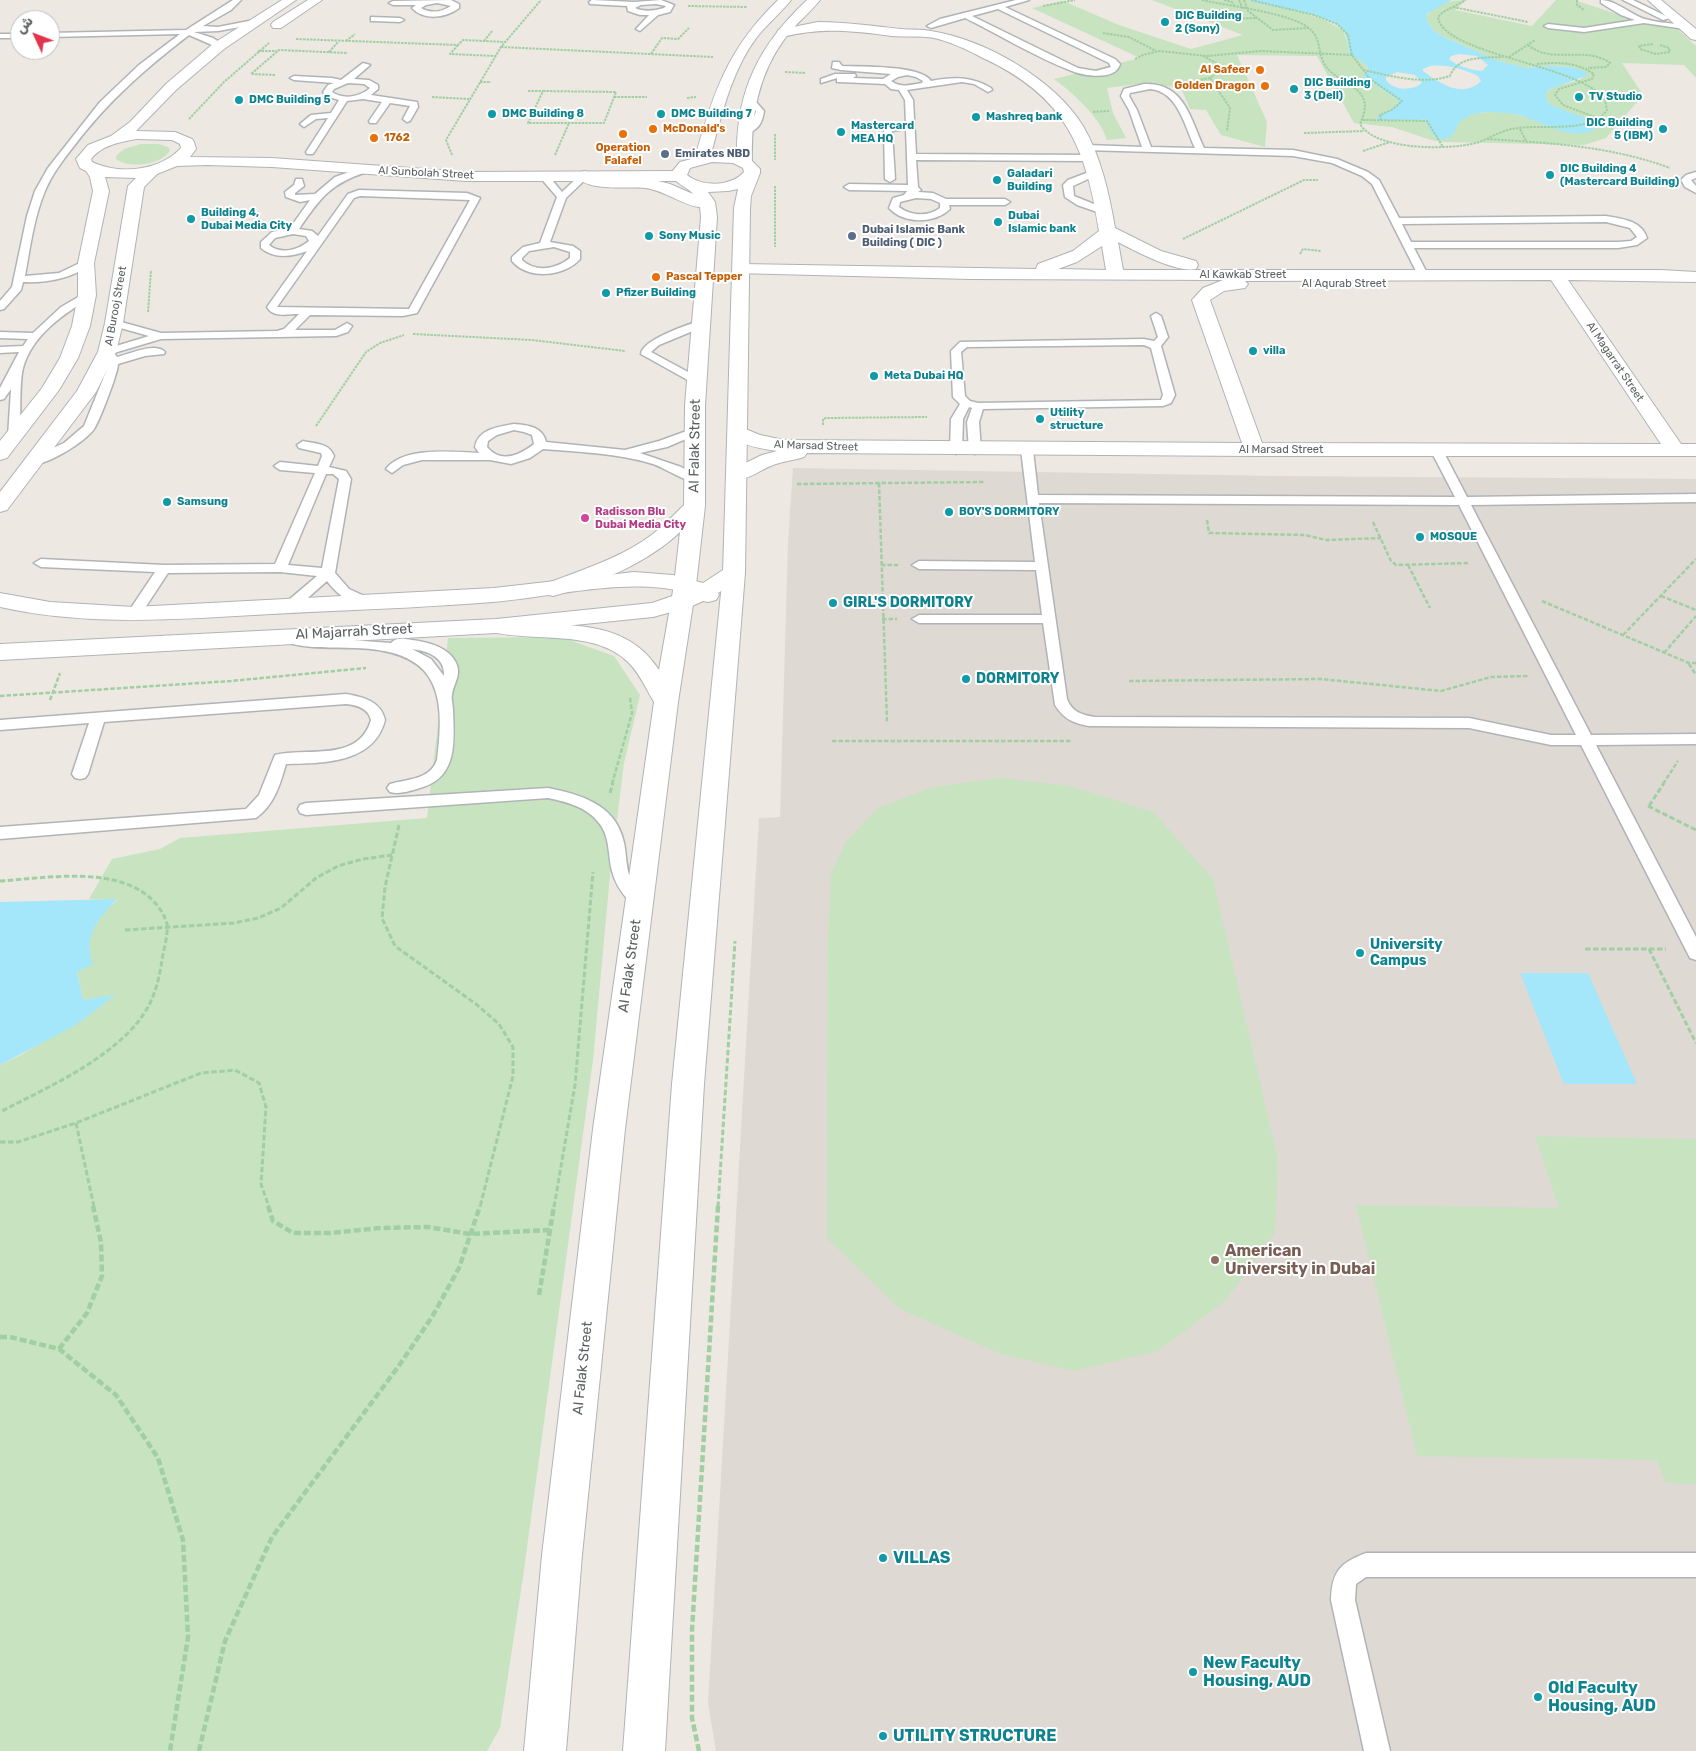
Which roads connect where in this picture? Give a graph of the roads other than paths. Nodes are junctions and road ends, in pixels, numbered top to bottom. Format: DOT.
graph roads {
  1 [pos="237,0"];
  2 [pos="290,0"];
  3 [pos="316,0"];
  4 [pos="445,0"];
  5 [pos="653,0"];
  6 [pos="785,0"];
  7 [pos="1026,0"];
  8 [pos="1627,0"];
  9 [pos="1654,0"];
  10 [pos="426,1"];
  11 [pos="1604,1"];
  12 [pos="593,2"];
  13 [pos="393,4"];
  14 [pos="403,4"];
  15 [pos="633,4"];
  16 [pos="809,4"];
  17 [pos="999,7"];
  18 [pos="416,8"];
  19 [pos="659,12"];
  20 [pos="640,13"];
  21 [pos="964,16"];
  22 [pos="374,19"];
  23 [pos="400,20"];
  24 [pos="634,20"];
  25 [pos="1644,21"];
  26 [pos="254,22"];
  27 [pos="1684,25"];
  28 [pos="842,26"];
  29 [pos="1548,26"];
  30 [pos="644,29"];
  31 [pos="192,30"];
  32 [pos="930,30"];
  33 [pos="266,33"];
  34 [pos="783,33"];
  35 [pos="60,35"];
  36 [pos="1696,36"];
  37 [pos="219,46"];
  38 [pos="369,65"];
  39 [pos="832,65"];
  40 [pos="901,74"];
  41 [pos="292,80"];
  42 [pos="840,80"];
  43 [pos="887,80"];
  44 [pos="824,81"];
  45 [pos="926,81"];
  46 [pos="338,85"];
  47 [pos="902,88"];
  48 [pos="915,88"];
  49 [pos="993,90"];
  50 [pos="362,96"];
  51 [pos="345,98"];
  52 [pos="388,99"];
  53 [pos="909,100"];
  54 [pos="334,115"];
  55 [pos="407,119"];
  56 [pos="373,121"];
  57 [pos="304,124"];
  58 [pos="910,126"];
  59 [pos="177,134"];
  60 [pos="110,141"];
  61 [pos="202,145"];
  62 [pos="219,146"];
  63 [pos="1147,150"];
  64 [pos="1201,151"];
  65 [pos="1089,153"];
  66 [pos="911,157"];
  67 [pos="311,159"];
  68 [pos="702,159"];
  69 [pos="174,162"];
  70 [pos="93,170"];
  71 [pos="152,170"];
  72 [pos="364,170"];
  73 [pos="747,170"];
  74 [pos="547,171"];
  75 [pos="682,171"];
  76 [pos="1094,173"];
  77 [pos="584,176"];
  78 [pos="1693,176"];
  79 [pos="858,179"];
  80 [pos="890,179"];
  81 [pos="298,181"];
  82 [pos="839,185"];
  83 [pos="326,186"];
  84 [pos="695,186"];
  85 [pos="849,187"];
  86 [pos="911,187"];
  87 [pos="1696,190"];
  88 [pos="318,196"];
  89 [pos="562,197"];
  90 [pos="944,205"];
  91 [pos="1004,205"];
  92 [pos="708,209"];
  93 [pos="1103,211"];
  94 [pos="1396,221"];
  95 [pos="293,231"];
  96 [pos="1109,231"];
  97 [pos="316,242"];
  98 [pos="544,244"];
  99 [pos="1408,245"];
  100 [pos="86,263"];
  101 [pos="1696,272"];
  102 [pos="741,274"];
  103 [pos="1137,274"];
  104 [pos="1009,275"];
  105 [pos="1116,275"];
  106 [pos="1266,275"];
  107 [pos="1423,275"];
  108 [pos="1556,275"];
  109 [pos="1661,275"];
  110 [pos="1696,277"];
  111 [pos="19,279"];
  112 [pos="1532,285"];
  113 [pos="87,296"];
  114 [pos="0,307"];
  115 [pos="308,312"];
  116 [pos="1156,316"];
  117 [pos="114,323"];
  118 [pos="701,324"];
  119 [pos="347,326"];
  120 [pos="283,333"];
  121 [pos="0,335"];
  122 [pos="35,336"];
  123 [pos="160,336"];
  124 [pos="1154,345"];
  125 [pos="25,349"];
  126 [pos="0,350"];
  127 [pos="160,352"];
  128 [pos="108,363"];
  129 [pos="17,368"];
  130 [pos="697,381"];
  131 [pos="0,397"];
  132 [pos="966,403"];
  133 [pos="978,406"];
  134 [pos="696,431"];
  135 [pos="738,432"];
  136 [pos="14,437"];
  137 [pos="303,445"];
  138 [pos="540,445"];
  139 [pos="866,448"];
  140 [pos="1436,449"];
  141 [pos="966,450"];
  142 [pos="1027,450"];
  143 [pos="1255,450"];
  144 [pos="1675,450"];
  145 [pos="1696,450"];
  146 [pos="625,453"];
  147 [pos="0,454"];
  148 [pos="488,457"];
  149 [pos="280,466"];
  150 [pos="392,469"];
  151 [pos="323,470"];
  152 [pos="738,474"];
  153 [pos="695,479"];
  154 [pos="1696,498"];
  155 [pos="1032,499"];
  156 [pos="1463,501"];
  157 [pos="0,506"];
  158 [pos="694,506"];
  159 [pos="41,563"];
  160 [pos="919,565"];
  161 [pos="1041,566"];
  162 [pos="164,568"];
  163 [pos="280,568"];
  164 [pos="328,573"];
  165 [pos="734,573"];
  166 [pos="553,590"];
  167 [pos="690,593"];
  168 [pos="0,600"];
  169 [pos="366,602"];
  170 [pos="289,607"];
  171 [pos="134,614"];
  172 [pos="730,614"];
  173 [pos="919,619"];
  174 [pos="1048,619"];
  175 [pos="496,626"];
  176 [pos="279,636"];
  177 [pos="6,653"];
  178 [pos="666,702"];
  179 [pos="98,718"];
  180 [pos="0,725"];
  181 [pos="1696,739"];
  182 [pos="1586,740"];
  183 [pos="80,774"];
  184 [pos="395,788"];
  185 [pos="306,809"];
  186 [pos="0,833"];
  187 [pos="639,902"];
  188 [pos="1695,951"];
  189 [pos="1696,1565"];
  190 [pos="648,1740"];
  191 [pos="545,1751"];
  192 [pos="1377,1751"];
  1 -- 31 [label="lane"];
  2 -- 26 [label="street"];
  3 -- 33 [label="street"];
  4 -- 10 [label="lane"];
  4 -- 18 [label="lane"];
  5 -- 15 [label="lane"];
  5 -- 19 [label="lane"];
  6 -- 68 [label="street"];
  7 -- 17 [label="lane"];
  8 -- 27 [label="lane"];
  9 -- 27 [label="street"];
  10 -- 14 [label="lane"];
  10 -- 18 [label="lane"];
  11 -- 25 [label="lane"];
  12 -- 15 [label="lane"];
  13 -- 14 [label="lane"];
  14 -- 18 [label="lane"];
  15 -- 20 [label="lane"];
  16 -- 28 [label="street"];
  16 -- 34 [label="street"];
  17 -- 21 [label="lane"];
  17 -- 21 [label="lane"];
  19 -- 20 [label="lane"];
  19 -- 30 [label="lane"];
  20 -- 24 [label="lane"];
  21 -- 32 [label="lane"];
  22 -- 23 [label="lane"];
  25 -- 27 [label="lane"];
  25 -- 29 [label="lane"];
  26 -- 31 [label="lane"];
  26 -- 37 [label="street"];
  27 -- 36 [label="street"];
  28 -- 32 [label="street"];
  28 -- 34 [label="street"];
  31 -- 35 [label="lane"];
  31 -- 37 [label="lane"];
  31 -- 111 [label="lane"];
  32 -- 65 [label="street"];
  34 -- 73 [label="street"];
  37 -- 60 [label="street"];
  38 -- 46 [label="lane"];
  39 -- 40 [label="lane"];
  40 -- 43 [label="lane"];
  40 -- 45 [label="lane"];
  41 -- 46 [label="lane"];
  42 -- 43 [label="lane"];
  43 -- 44 [label="lane"];
  43 -- 47 [label="lane"];
  45 -- 48 [label="lane"];
  45 -- 49 [label="lane"];
  46 -- 50 [label="lane"];
  46 -- 51 [label="lane"];
  47 -- 48 [label="lane"];
  47 -- 53 [label="lane"];
  48 -- 53 [label="lane"];
  50 -- 51 [label="lane"];
  50 -- 52 [label="lane"];
  51 -- 54 [label="lane"];
  52 -- 55 [label="lane"];
  52 -- 56 [label="lane"];
  53 -- 58 [label="lane"];
  54 -- 57 [label="lane"];
  54 -- 67 [label="lane"];
  58 -- 66 [label="lane"];
  58 -- 80 [label="lane"];
  59 -- 60 [label="street"];
  59 -- 61 [label="street"];
  59 -- 69 [label="street"];
  60 -- 70 [label="street"];
  62 -- 67 [label="street, Al Sunbolah Street"];
  63 -- 64 [label="lane"];
  63 -- 64 [label="lane"];
  63 -- 65 [label="lane"];
  64 -- 94 [label="lane"];
  65 -- 66 [label="lane"];
  65 -- 76 [label="street"];
  66 -- 86 [label="lane"];
  67 -- 69 [label="street, Al Sunbolah Street"];
  67 -- 72 [label="street, Al Sunbolah Street"];
  67 -- 74 [label="street, Al Sunbolah Street"];
  67 -- 83 [label="lane"];
  68 -- 73 [label="street"];
  68 -- 75 [label="street"];
  69 -- 71 [label="street, Al Sunbolah Street"];
  70 -- 71 [label="street"];
  70 -- 100 [label="street"];
  71 -- 117 [label="street, Al Burooj Street"];
  72 -- 74 [label="street, Al Sunbolah Street"];
  72 -- 83 [label="lane"];
  73 -- 84 [label="street"];
  73 -- 102 [label="street"];
  74 -- 75 [label="street, Al Sunbolah Street"];
  74 -- 77 [label="street, Al Sunbolah Street"];
  74 -- 89 [label="lane"];
  75 -- 77 [label="street, Al Sunbolah Street"];
  75 -- 84 [label="street"];
  76 -- 93 [label="street"];
  76 -- 93 [label="lane"];
  77 -- 89 [label="lane"];
  77 -- 92 [label="street"];
  78 -- 87 [label="lane"];
  79 -- 80 [label="lane"];
  80 -- 86 [label="lane"];
  81 -- 88 [label="lane"];
  82 -- 86 [label="lane"];
  83 -- 88 [label="lane"];
  84 -- 92 [label="street"];
  85 -- 86 [label="lane"];
  86 -- 90 [label="lane"];
  86 -- 90 [label="lane"];
  88 -- 95 [label="lane"];
  89 -- 98 [label="lane"];
  90 -- 91 [label="lane"];
  92 -- 118 [label="street, Al Falak Street"];
  93 -- 96 [label="street"];
  94 -- 99 [label="lane"];
  94 -- 99 [label="lane"];
  95 -- 97 [label="lane"];
  95 -- 97 [label="lane"];
  96 -- 103 [label="street"];
  96 -- 104 [label="street"];
  96 -- 105 [label="street"];
  96 -- 106 [label="street"];
  97 -- 115 [label="lane"];
  97 -- 115 [label="lane"];
  98 -- 98 [label="lane"];
  99 -- 107 [label="lane"];
  100 -- 111 [label="lane"];
  100 -- 113 [label="street"];
  101 -- 109 [label="street, Al Kawkab Street"];
  102 -- 104 [label="street, Al Kawkab Street"];
  102 -- 135 [label="street"];
  103 -- 105 [label="street, Al Kawkab Street"];
  103 -- 106 [label="street, Al Kawkab Street"];
  104 -- 105 [label="street, Al Kawkab Street"];
  106 -- 107 [label="street, Al Kawkab Street"];
  107 -- 108 [label="street, Al Kawkab Street"];
  108 -- 109 [label="street, Al Kawkab Street"];
  108 -- 144 [label="street, Al Magarrat Street"];
  109 -- 110 [label="street, Al Kawkab Street"];
  111 -- 114 [label="lane"];
  112 -- 143 [label="street, Al Aqurab Street"];
  113 -- 122 [label="lane"];
  113 -- 136 [label="street"];
  115 -- 120 [label="lane"];
  116 -- 124 [label="lane"];
  117 -- 123 [label="lane"];
  117 -- 128 [label="street, Al Burooj Street"];
  118 -- 130 [label="street, Al Falak Street"];
  118 -- 130 [label="lane"];
  119 -- 120 [label="lane"];
  120 -- 123 [label="lane"];
  121 -- 122 [label="lane"];
  122 -- 125 [label="lane"];
  123 -- 128 [label="lane"];
  124 -- 132 [label="lane"];
  124 -- 133 [label="lane"];
  125 -- 126 [label="lane"];
  125 -- 129 [label="lane"];
  127 -- 128 [label="lane"];
  128 -- 157 [label="street, Al Burooj Street"];
  129 -- 131 [label="lane"];
  129 -- 136 [label="lane"];
  130 -- 134 [label="street, Al Falak Street"];
  132 -- 133 [label="lane"];
  132 -- 141 [label="lane"];
  133 -- 141 [label="lane"];
  134 -- 146 [label="lane"];
  134 -- 153 [label="street, Al Falak Street"];
  135 -- 139 [label="street, Al Marsad Street"];
  135 -- 152 [label="street"];
  136 -- 147 [label="street"];
  137 -- 151 [label="lane"];
  138 -- 146 [label="lane"];
  138 -- 148 [label="lane"];
  138 -- 148 [label="lane"];
  139 -- 141 [label="street, Al Marsad Street"];
  139 -- 152 [label="street, Al Marsad Street"];
  140 -- 143 [label="street, Al Marsad Street"];
  140 -- 144 [label="street, Al Marsad Street"];
  140 -- 156 [label="lane"];
  141 -- 142 [label="street, Al Marsad Street"];
  142 -- 143 [label="street, Al Marsad Street"];
  142 -- 155 [label="lane"];
  144 -- 145 [label="street, Al Marsad Street"];
  146 -- 153 [label="lane"];
  148 -- 150 [label="lane"];
  149 -- 151 [label="lane"];
  151 -- 163 [label="lane"];
  151 -- 164 [label="lane"];
  152 -- 165 [label="street"];
  153 -- 158 [label="street, Al Falak Street"];
  154 -- 156 [label="lane"];
  155 -- 156 [label="lane"];
  155 -- 161 [label="lane"];
  156 -- 182 [label="lane"];
  158 -- 166 [label="street"];
  158 -- 167 [label="street, Al Falak Street"];
  159 -- 162 [label="lane"];
  160 -- 161 [label="lane"];
  161 -- 174 [label="lane"];
  162 -- 163 [label="lane"];
  162 -- 171 [label="lane"];
  163 -- 164 [label="lane"];
  164 -- 169 [label="lane"];
  164 -- 170 [label="lane"];
  165 -- 167 [label="street, Al Majarrah Street"];
  165 -- 172 [label="street"];
  166 -- 167 [label="street, Al Majarrah Street"];
  166 -- 169 [label="street, Al Majarrah Street"];
  167 -- 172 [label="street, Al Majarrah Street"];
  167 -- 175 [label="street, Al Majarrah Street"];
  167 -- 178 [label="street, Al Falak Street"];
  168 -- 171 [label="street, Al Majarrah Street"];
  169 -- 170 [label="street, Al Majarrah Street"];
  170 -- 171 [label="street, Al Majarrah Street"];
  172 -- 190 [label="street"];
  173 -- 174 [label="lane"];
  174 -- 182 [label="lane"];
  175 -- 176 [label="street, Al Majarrah Street"];
  175 -- 178 [label="street"];
  176 -- 177 [label="street, Al Majarrah Street"];
  176 -- 184 [label="lane"];
  178 -- 187 [label="street, Al Falak Street"];
  179 -- 180 [label="lane"];
  179 -- 183 [label="lane"];
  179 -- 186 [label="lane"];
  181 -- 182 [label="lane"];
  182 -- 188 [label="lane"];
  185 -- 187 [label="lane"];
  187 -- 191 [label="street, Al Falak Street"];
  189 -- 192 [label="lane"];
}
